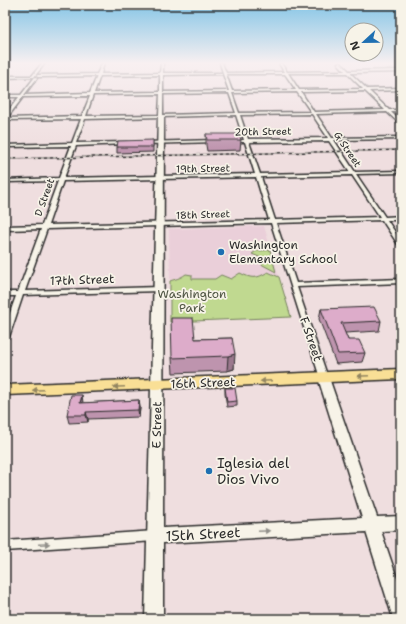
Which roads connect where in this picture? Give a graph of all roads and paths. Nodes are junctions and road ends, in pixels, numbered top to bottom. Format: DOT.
graph roads {
  1 [pos="23,92"];
  2 [pos="222,92"];
  3 [pos="230,92"];
  4 [pos="300,92"];
  5 [pos="369,92"];
  6 [pos="162,93"];
  7 [pos="92,94"];
  8 [pos="5,95"];
  9 [pos="21,95"];
  10 [pos="386,110"];
  11 [pos="401,111"];
  12 [pos="313,112"];
  13 [pos="238,114"];
  14 [pos="161,115"];
  15 [pos="84,116"];
  16 [pos="5,118"];
  17 [pos="401,124"];
  18 [pos="401,138"];
  19 [pos="331,139"];
  20 [pos="161,141"];
  21 [pos="218,141"];
  22 [pos="225,141"];
  23 [pos="246,141"];
  24 [pos="74,143"];
  25 [pos="132,143"];
  26 [pos="139,143"];
  27 [pos="5,146"];
  28 [pos="352,171"];
  29 [pos="401,172"];
  30 [pos="258,176"];
  31 [pos="161,178"];
  32 [pos="61,180"];
  33 [pos="5,181"];
  34 [pos="384,218"];
  35 [pos="401,218"];
  36 [pos="272,221"];
  37 [pos="160,224"];
  38 [pos="44,227"];
  39 [pos="5,228"];
  40 [pos="401,245"];
  41 [pos="401,281"];
  42 [pos="293,285"];
  43 [pos="159,289"];
  44 [pos="21,293"];
  45 [pos="5,294"];
  46 [pos="5,337"];
  47 [pos="323,372"];
  48 [pos="401,374"];
  49 [pos="158,385"];
  50 [pos="5,390"];
  51 [pos="401,523"];
  52 [pos="372,525"];
  53 [pos="155,536"];
  54 [pos="5,546"];
  55 [pos="401,615"];
  56 [pos="154,619"];
  1 -- 9 [label="street"];
  2 -- 6 [label="street"];
  3 -- 13 [label="street, F Street"];
  4 -- 12 [label="street, G Street"];
  5 -- 10 [label="street"];
  6 -- 7 [label="street"];
  6 -- 14 [label="street, E Street"];
  7 -- 9 [label="street"];
  7 -- 15 [label="street, D Street"];
  8 -- 9 [label="street"];
  9 -- 16 [label="street"];
  10 -- 11 [label="street"];
  10 -- 12 [label="street"];
  10 -- 17 [label="street"];
  12 -- 13 [label="street"];
  12 -- 19 [label="street, G Street"];
  13 -- 14 [label="street"];
  13 -- 23 [label="street, F Street"];
  14 -- 15 [label="street"];
  14 -- 20 [label="street, E Street"];
  15 -- 16 [label="street"];
  15 -- 24 [label="street, D Street"];
  18 -- 19 [label="street, 20th Street"];
  19 -- 23 [label="street, 20th Street"];
  19 -- 28 [label="street, G Street"];
  20 -- 21 [label="street, 20th Street"];
  20 -- 26 [label="street, 20th Street"];
  20 -- 31 [label="street, E Street"];
  22 -- 23 [label="street, 20th Street"];
  23 -- 30 [label="street, F Street"];
  24 -- 25 [label="street"];
  24 -- 27 [label="street"];
  24 -- 32 [label="street, D Street"];
  28 -- 29 [label="street, 19th Street"];
  28 -- 30 [label="street, 19th Street"];
  28 -- 34 [label="street, G Street"];
  30 -- 31 [label="street, 19th Street"];
  30 -- 36 [label="street, F Street"];
  31 -- 32 [label="street, 19th Street"];
  31 -- 37 [label="street, E Street"];
  32 -- 33 [label="street, 19th Street"];
  32 -- 38 [label="street, D Street"];
  34 -- 35 [label="street, 18th Street"];
  34 -- 36 [label="street, 18th Street"];
  34 -- 40 [label="street, G Street"];
  36 -- 37 [label="street, 18th Street"];
  36 -- 42 [label="street, F Street"];
  37 -- 38 [label="street, 18th Street"];
  37 -- 43 [label="street, E Street"];
  38 -- 39 [label="street, 18th Street"];
  38 -- 44 [label="street, D Street"];
  41 -- 42 [label="street"];
  42 -- 47 [label="street, F Street"];
  43 -- 44 [label="street, 17th Street"];
  43 -- 49 [label="street, E Street"];
  44 -- 45 [label="street, 17th Street"];
  44 -- 46 [label="street, D Street"];
  48 -- 47 [label="main road, 16th Street, one-way"];
  47 -- 49 [label="main road, 16th Street, one-way"];
  47 -- 52 [label="street, F Street"];
  49 -- 50 [label="main road, 16th Street, one-way"];
  49 -- 53 [label="street, E Street"];
  51 -- 52 [label="street, 15th Street"];
  53 -- 52 [label="street, 15th Street, one-way"];
  52 -- 55 [label="street, F Street"];
  54 -- 53 [label="street, 15th Street, one-way"];
  53 -- 56 [label="street, E Street"];
}
